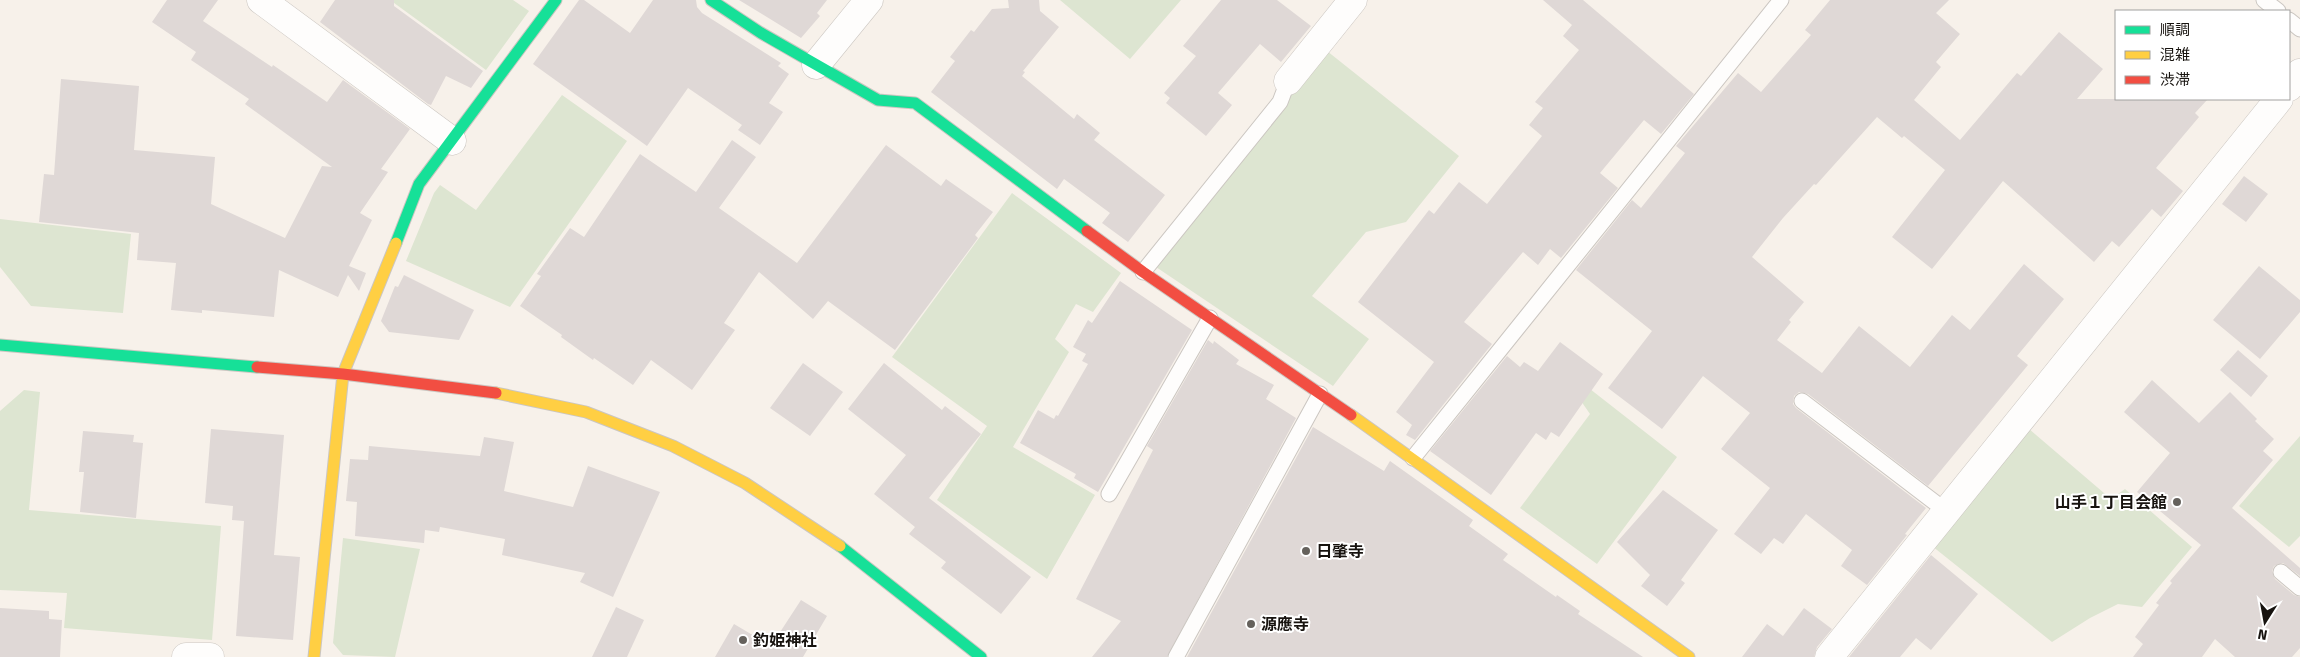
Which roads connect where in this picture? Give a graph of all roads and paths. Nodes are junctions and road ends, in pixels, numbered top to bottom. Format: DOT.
graph roads {
  1 [pos="260,0"];
  2 [pos="556,0"];
  3 [pos="711,0"];
  4 [pos="869,0"];
  5 [pos="1353,0"];
  6 [pos="1781,0"];
  7 [pos="2264,0"];
  8 [pos="2277,10"];
  9 [pos="2290,21"];
  10 [pos="2300,29"];
  11 [pos="816,65"];
  12 [pos="2300,73"];
  13 [pos="1288,81"];
  14 [pos="2290,86"];
  15 [pos="2278,100"];
  16 [pos="452,141"];
  17 [pos="1143,272"];
  18 [pos="1210,318"];
  19 [pos="0,345"];
  20 [pos="343,374"];
  21 [pos="1320,394"];
  22 [pos="1802,402"];
  23 [pos="1413,458"];
  24 [pos="1109,494"];
  25 [pos="1946,512"];
  26 [pos="2281,572"];
  27 [pos="2300,588"];
  28 [pos="186,657"];
  29 [pos="210,657"];
  30 [pos="314,657"];
  31 [pos="981,657"];
  32 [pos="1176,657"];
  33 [pos="1689,657"];
  34 [pos="1829,657"];
  1 -- 16 [label="street"];
  2 -- 16 [label="street"];
  3 -- 11 [label="street"];
  4 -- 11 [label="street"];
  5 -- 13 [label="street"];
  6 -- 23 [label="lane"];
  7 -- 8 [label="lane"];
  9 -- 10 [label="lane"];
  11 -- 17 [label="street"];
  12 -- 14 [label="street"];
  13 -- 17 [label="lane"];
  15 -- 25 [label="street"];
  16 -- 20 [label="street"];
  17 -- 18 [label="street"];
  18 -- 21 [label="street"];
  18 -- 24 [label="lane"];
  19 -- 20 [label="street"];
  20 -- 30 [label="street"];
  20 -- 31 [label="street"];
  21 -- 23 [label="street"];
  21 -- 32 [label="lane"];
  22 -- 25 [label="lane"];
  23 -- 33 [label="street"];
  25 -- 34 [label="street"];
  26 -- 27 [label="lane"];
  28 -- 29 [label="street"];
}
